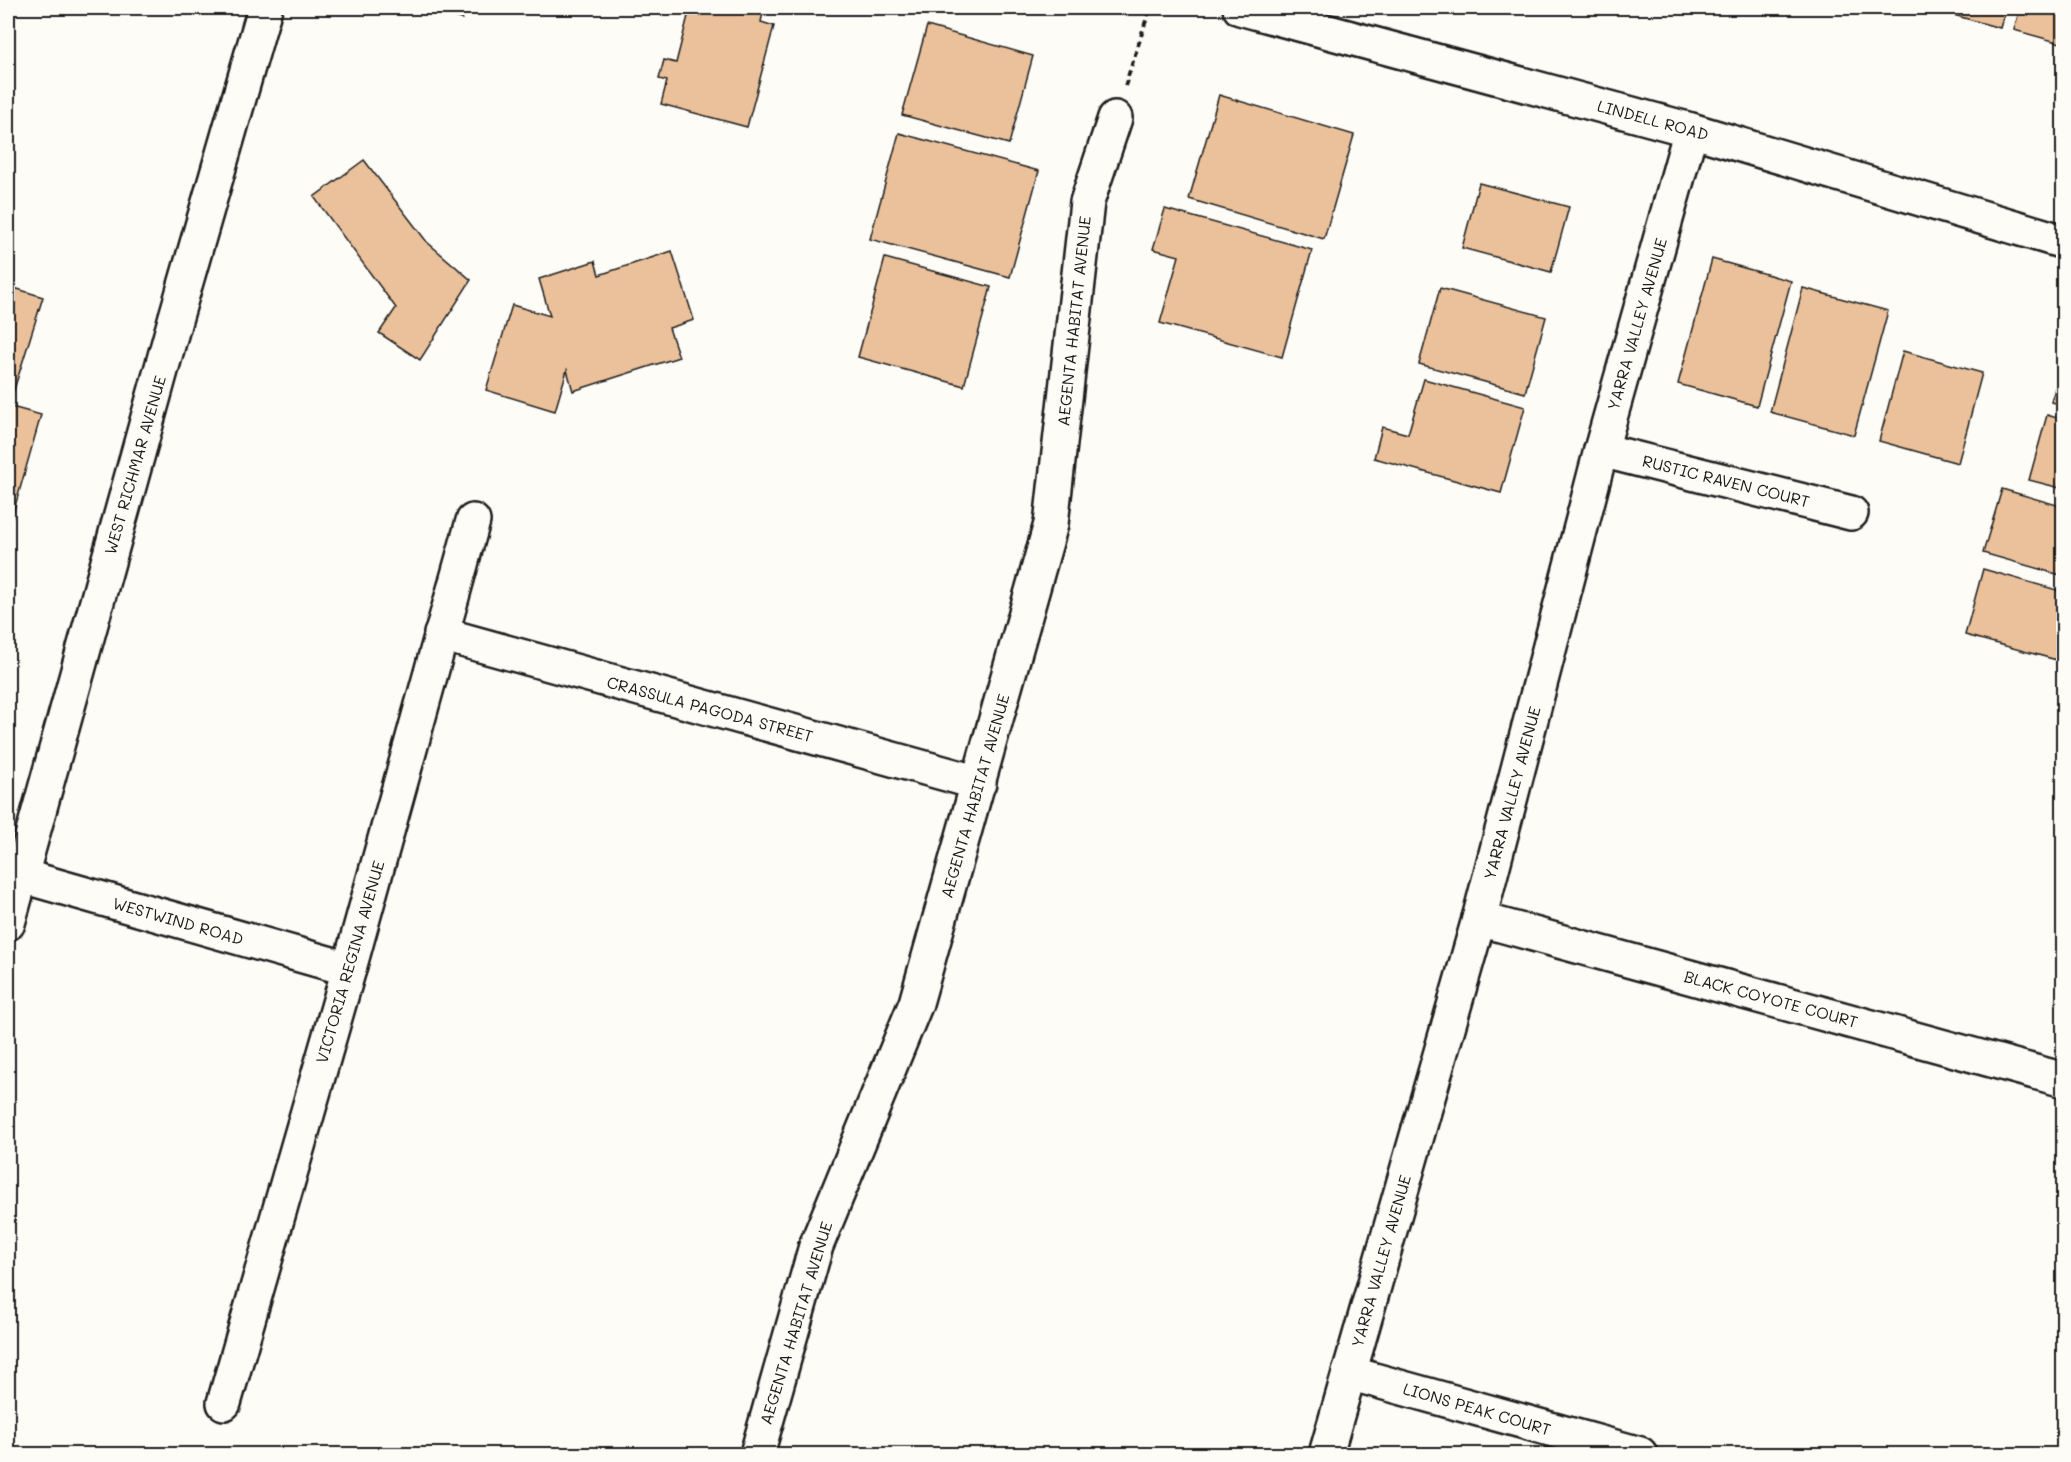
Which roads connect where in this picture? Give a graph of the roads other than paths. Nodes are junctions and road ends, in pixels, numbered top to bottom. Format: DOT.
graph roads {
  1 [pos="265,8"];
  2 [pos="1240,8"];
  3 [pos="1115,118"];
  4 [pos="1691,130"];
  5 [pos="2064,242"];
  6 [pos="1601,450"];
  7 [pos="1851,513"];
  8 [pos="473,521"];
  9 [pos="441,634"];
  10 [pos="979,783"];
  11 [pos="14,874"];
  12 [pos="1479,919"];
  13 [pos="8,923"];
  14 [pos="349,969"];
  15 [pos="2064,1080"];
  16 [pos="1349,1373"];
  17 [pos="224,1403"];
  18 [pos="757,1455"];
  19 [pos="1326,1455"];
  20 [pos="1640,1455"];
  1 -- 11 [label="street, WEST RICHMAR AVENUE"];
  2 -- 4 [label="street, LINDELL ROAD"];
  3 -- 10 [label="street, AEGENTA HABITAT AVENUE"];
  4 -- 5 [label="street, LINDELL ROAD"];
  4 -- 6 [label="street, YARRA VALLEY AVENUE"];
  6 -- 7 [label="street, RUSTIC RAVEN COURT"];
  6 -- 12 [label="street, YARRA VALLEY AVENUE"];
  8 -- 9 [label="street, VICTORIA REGINA AVENUE"];
  9 -- 10 [label="street, CRASSULA PAGODA STREET"];
  9 -- 14 [label="street, VICTORIA REGINA AVENUE"];
  10 -- 18 [label="street, AEGENTA HABITAT AVENUE"];
  11 -- 13 [label="street, WEST RICHMAR AVENUE"];
  11 -- 14 [label="street, WESTWIND ROAD"];
  12 -- 15 [label="street, BLACK COYOTE COURT"];
  12 -- 16 [label="street, YARRA VALLEY AVENUE"];
  14 -- 17 [label="street, VICTORIA REGINA AVENUE"];
  16 -- 19 [label="street, YARRA VALLEY AVENUE"];
  16 -- 20 [label="street, LIONS PEAK COURT"];
}
